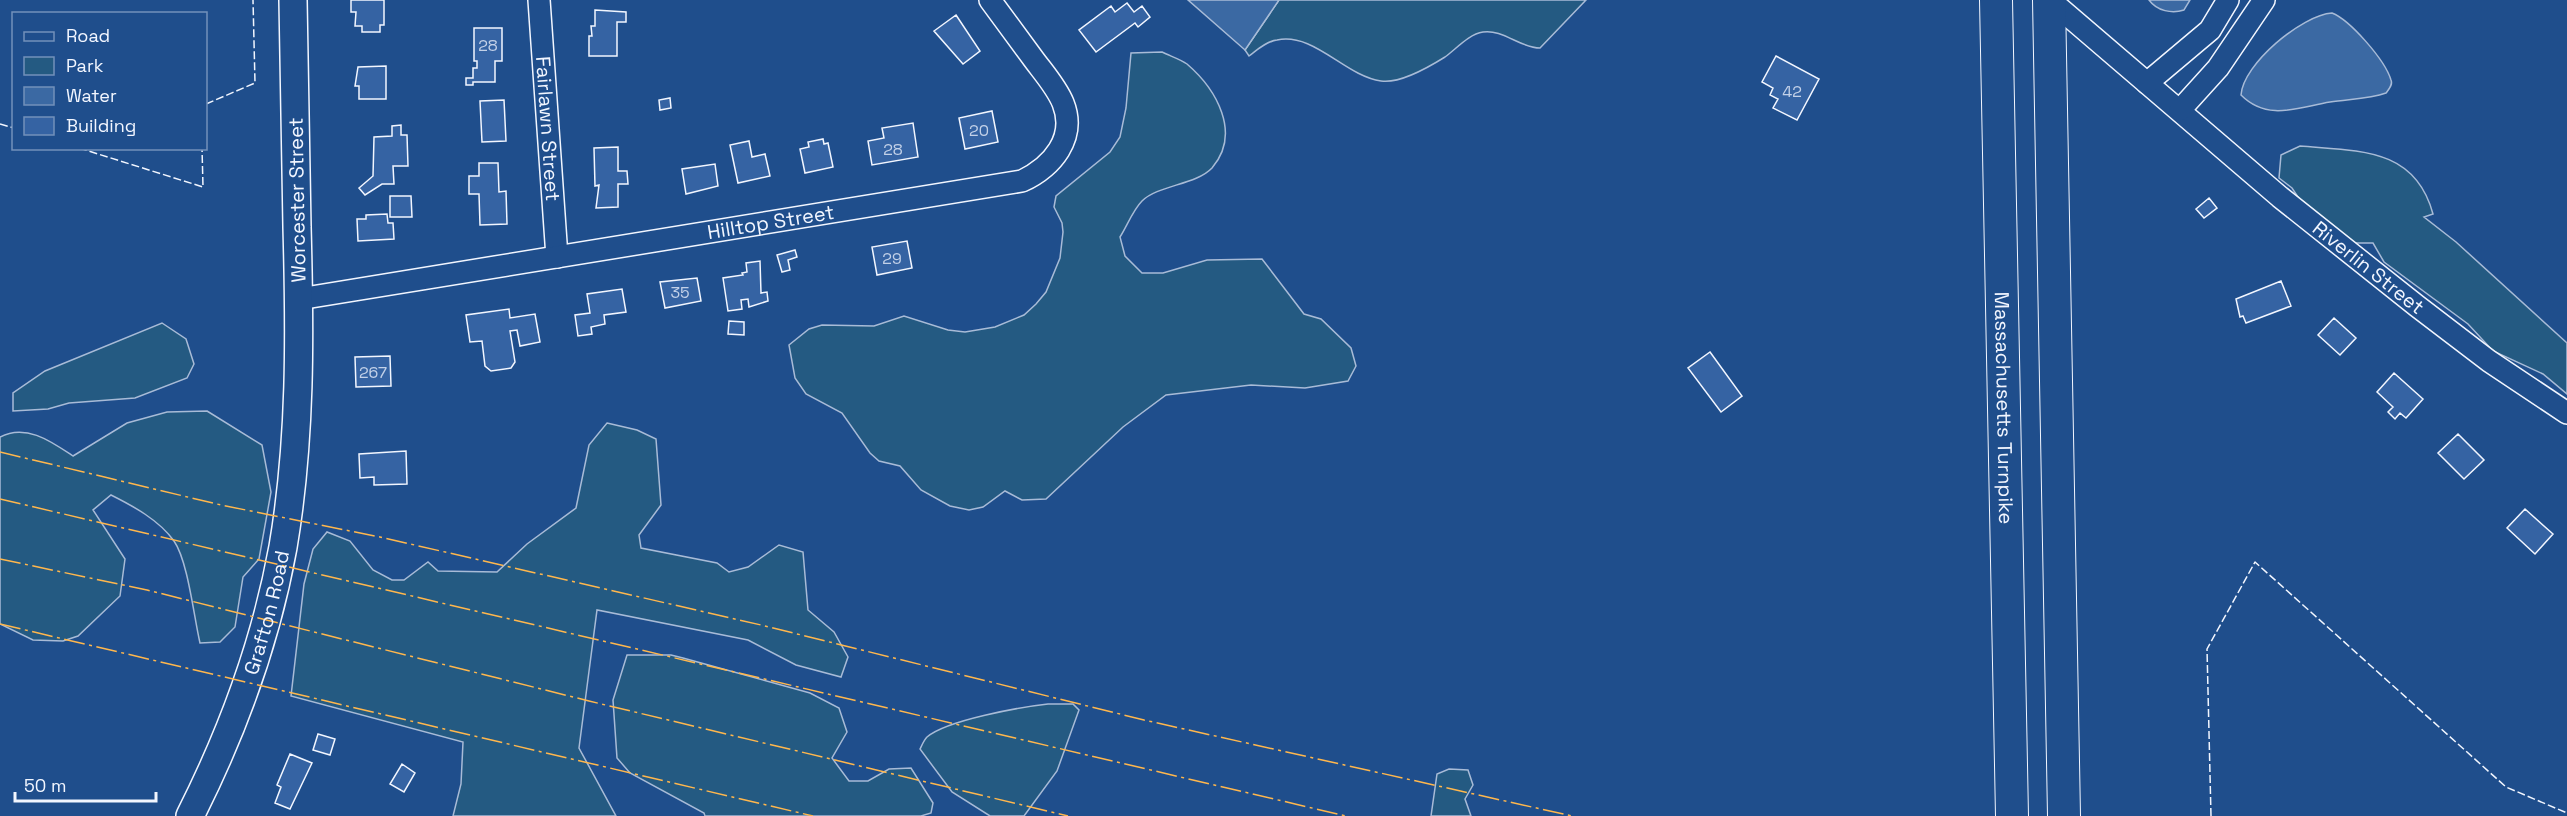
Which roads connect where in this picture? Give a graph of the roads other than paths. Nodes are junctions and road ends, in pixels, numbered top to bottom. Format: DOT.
graph roads {
  1 [pos="293,0"];
  2 [pos="539,0"];
  3 [pos="990,0"];
  4 [pos="1996,0"];
  5 [pos="2050,0"];
  6 [pos="2228,0"];
  7 [pos="2264,0"];
  8 [pos="2147,83"];
  9 [pos="2180,110"];
  10 [pos="557,257"];
  11 [pos="299,299"];
  12 [pos="299,399"];
  13 [pos="2567,413"];
  14 [pos="190,816"];
  15 [pos="2012,816"];
  16 [pos="2064,816"];
  1 -- 11 [label="main road, Worcester Street"];
  2 -- 10 [label="street, Fairlawn Street"];
  3 -- 10 [label="street, Hilltop Street"];
  4 -- 15 [label="highway, Massachusetts Turnpike"];
  5 -- 8 [label="street, Riverlin Street"];
  5 -- 16 [label="highway"];
  6 -- 8 [label="street"];
  7 -- 9 [label="street"];
  8 -- 9 [label="street, Riverlin Street"];
  9 -- 13 [label="street, Riverlin Street"];
  10 -- 11 [label="street, Hilltop Street"];
  11 -- 12 [label="main road, Worcester Street"];
  12 -- 14 [label="main road, Grafton Road"];
}
